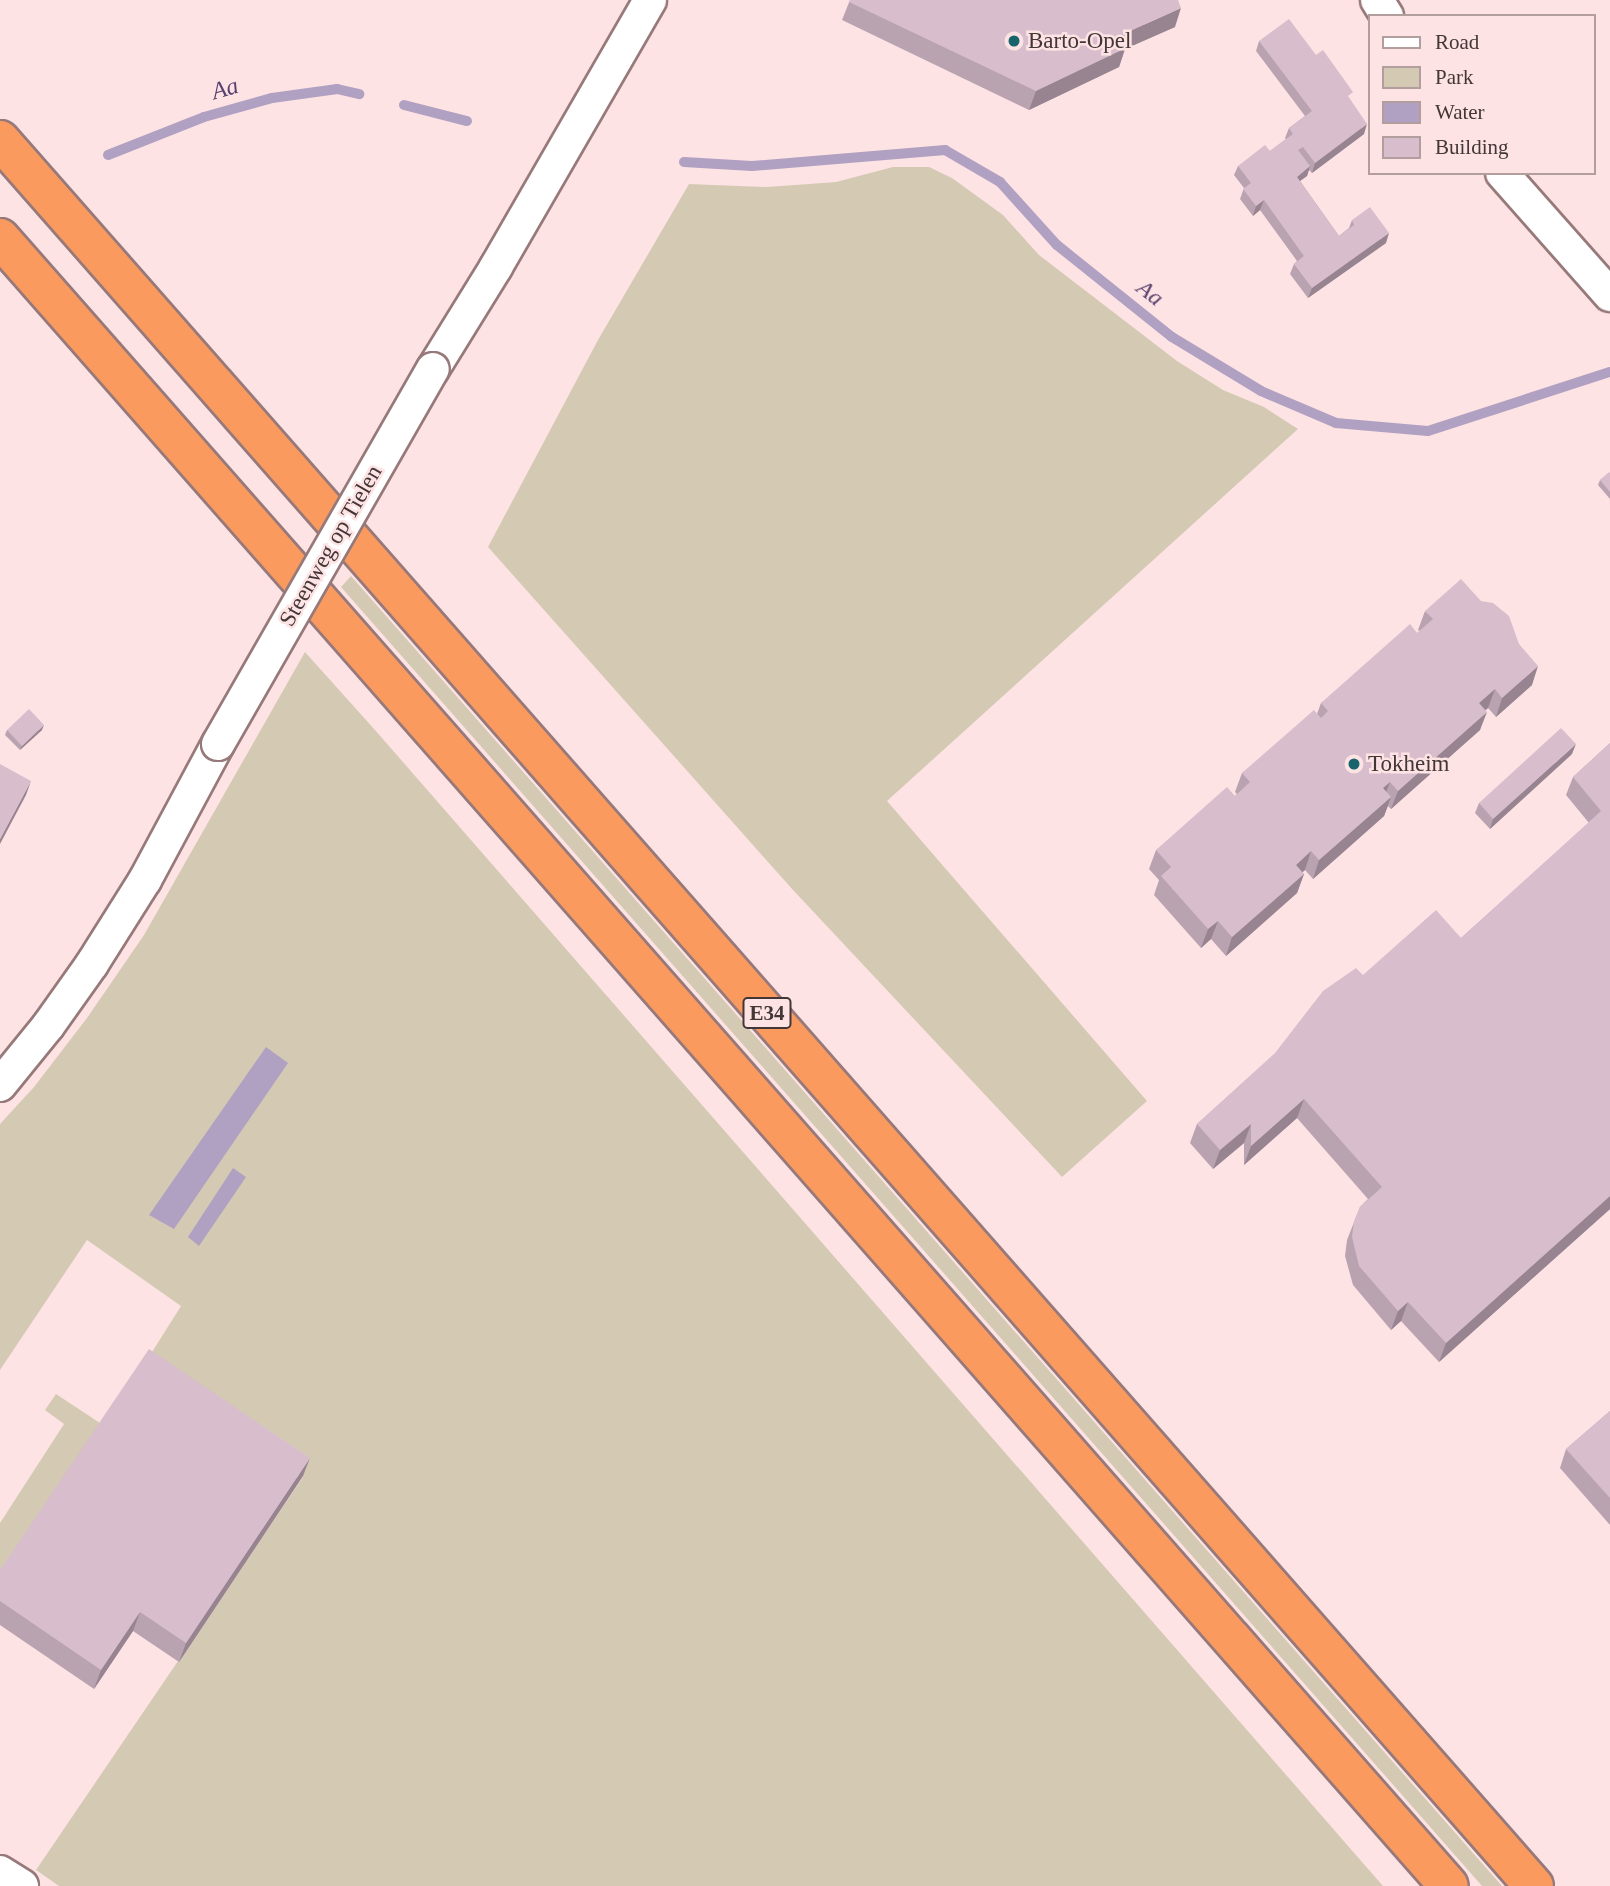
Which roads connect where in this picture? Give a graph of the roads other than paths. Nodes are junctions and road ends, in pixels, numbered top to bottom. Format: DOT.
graph roads {
  1 [pos="650,0"];
  2 [pos="0,140"];
  3 [pos="1504,175"];
  4 [pos="0,238"];
  5 [pos="1610,295"];
  6 [pos="0,1085"];
  7 [pos="0,1872"];
  8 [pos="22,1886"];
  9 [pos="1449,1886"];
  10 [pos="1534,1886"];
  1 -- 6 [label="street, Steenweg op Tielen, bridge"];
  2 -- 10 [label="highway, E34"];
  3 -- 5 [label="street"];
  4 -- 9 [label="highway, E34"];
  7 -- 8 [label="street"];
}
